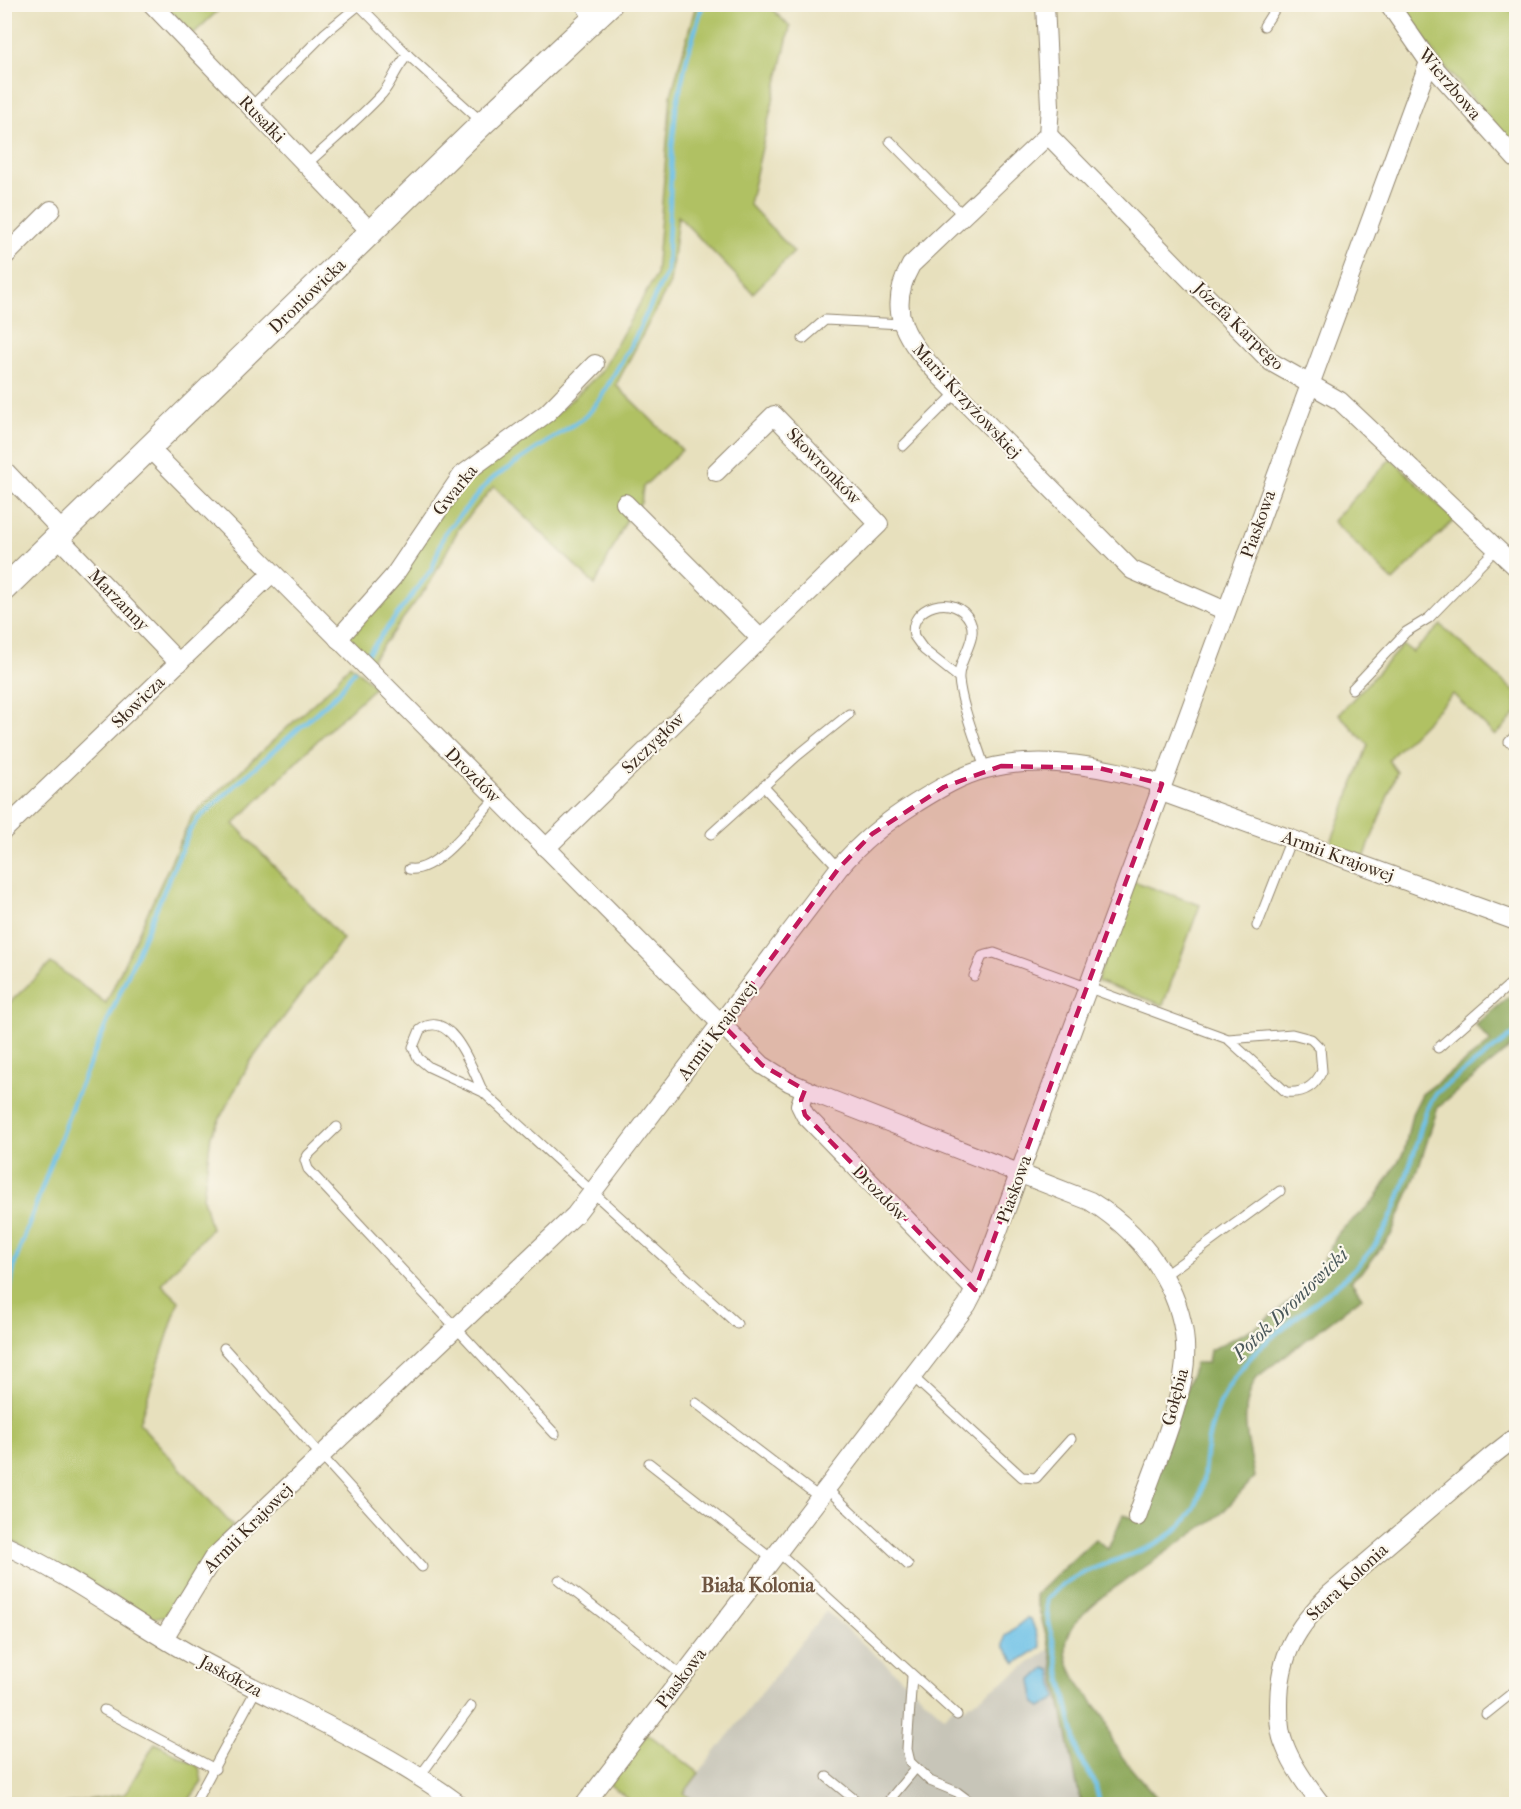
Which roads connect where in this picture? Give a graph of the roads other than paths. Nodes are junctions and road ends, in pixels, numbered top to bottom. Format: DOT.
graph roads {
  1 [pos="152,4"];
  2 [pos="610,4"];
  3 [pos="1045,4"];
  4 [pos="1278,4"];
  5 [pos="1389,4"];
  6 [pos="359,5"];
  7 [pos="585,13"];
  8 [pos="1264,26"];
  9 [pos="408,55"];
  10 [pos="1429,62"];
  11 [pos="251,107"];
  12 [pos="483,123"];
  13 [pos="1048,135"];
  14 [pos="890,141"];
  15 [pos="1516,159"];
  16 [pos="306,165"];
  17 [pos="51,210"];
  18 [pos="963,215"];
  19 [pos="372,233"];
  20 [pos="4,256"];
  21 [pos="902,324"];
  22 [pos="803,339"];
  23 [pos="595,364"];
  24 [pos="1310,384"];
  25 [pos="956,393"];
  26 [pos="903,446"];
  27 [pos="150,448"];
  28 [pos="4,470"];
  29 [pos="716,472"];
  30 [pos="625,503"];
  31 [pos="879,524"];
  32 [pos="60,535"];
  33 [pos="1497,548"];
  34 [pos="1516,567"];
  35 [pos="272,573"];
  36 [pos="4,589"];
  37 [pos="1226,611"];
  38 [pos="760,638"];
  39 [pos="338,639"];
  40 [pos="179,663"];
  41 [pos="958,677"];
  42 [pos="1352,690"];
  43 [pos="849,714"];
  44 [pos="985,769"];
  45 [pos="763,786"];
  46 [pos="1161,788"];
  47 [pos="496,798"];
  48 [pos="4,830"];
  49 [pos="711,834"];
  50 [pos="1292,839"];
  51 [pos="546,848"];
  52 [pos="839,868"];
  53 [pos="409,869"];
  54 [pos="1516,921"];
  55 [pos="1257,926"];
  56 [pos="974,976"];
  57 [pos="1516,979"];
  58 [pos="1088,987"];
  59 [pos="722,1024"];
  60 [pos="1228,1039"];
  61 [pos="1438,1048"];
  62 [pos="806,1090"];
  63 [pos="483,1092"];
  64 [pos="337,1127"];
  65 [pos="1021,1173"];
  66 [pos="1280,1191"];
  67 [pos="593,1193"];
  68 [pos="1165,1275"];
  69 [pos="975,1290"];
  70 [pos="737,1324"];
  71 [pos="457,1328"];
  72 [pos="224,1348"];
  73 [pos="912,1376"];
  74 [pos="696,1403"];
  75 [pos="555,1434"];
  76 [pos="1516,1437"];
  77 [pos="1071,1439"];
  78 [pos="322,1455"];
  79 [pos="649,1463"];
  80 [pos="822,1493"];
  81 [pos="1137,1517"];
  82 [pos="4,1545"];
  83 [pos="775,1555"];
  84 [pos="908,1565"];
  85 [pos="422,1567"];
  86 [pos="559,1580"];
  87 [pos="164,1638"];
  88 [pos="682,1676"];
  89 [pos="912,1676"];
  90 [pos="256,1689"];
  91 [pos="1516,1690"];
  92 [pos="471,1707"];
  93 [pos="104,1710"];
  94 [pos="1486,1714"];
  95 [pos="957,1715"];
  96 [pos="215,1769"];
  97 [pos="915,1769"];
  98 [pos="420,1776"];
  99 [pos="827,1777"];
  100 [pos="194,1804"];
  101 [pos="459,1804"];
  102 [pos="585,1804"];
  103 [pos="860,1804"];
  104 [pos="886,1804"];
  105 [pos="973,1804"];
  106 [pos="1321,1804"];
  1 -- 11 [label="street, Rusałki"];
  2 -- 7 [label="street, Droniowicka"];
  3 -- 13 [label="street"];
  4 -- 8 [label="lane"];
  5 -- 10 [label="street, Wierzbowa"];
  6 -- 9 [label="lane"];
  6 -- 11 [label="lane"];
  7 -- 12 [label="street, Droniowicka"];
  9 -- 12 [label="lane"];
  9 -- 16 [label="lane"];
  10 -- 15 [label="street, Wierzbowa"];
  10 -- 24 [label="street, Piaskowa"];
  11 -- 16 [label="street, Rusałki"];
  12 -- 19 [label="street, Droniowicka"];
  13 -- 18 [label="street, Marii Krzyżowskiej"];
  13 -- 24 [label="street, Józefa Karpego"];
  14 -- 18 [label="lane"];
  16 -- 19 [label="street, Rusałki"];
  17 -- 20 [label="street"];
  18 -- 21 [label="street, Marii Krzyżowskiej"];
  19 -- 27 [label="street, Droniowicka"];
  21 -- 22 [label="lane"];
  21 -- 25 [label="street, Marii Krzyżowskiej"];
  23 -- 39 [label="street, Gwarka"];
  24 -- 33 [label="street, Józefa Karpego"];
  24 -- 37 [label="street, Piaskowa"];
  25 -- 26 [label="lane"];
  25 -- 37 [label="street, Marii Krzyżowskiej"];
  27 -- 32 [label="street, Droniowicka"];
  27 -- 35 [label="street, Drozdów"];
  28 -- 32 [label="street, Marzanny"];
  29 -- 31 [label="street, Skowronków"];
  30 -- 38 [label="street"];
  31 -- 38 [label="street, Szczygłów"];
  32 -- 36 [label="street, Droniowicka"];
  32 -- 40 [label="street, Marzanny"];
  33 -- 34 [label="street, Józefa Karpego"];
  33 -- 42 [label="lane"];
  35 -- 39 [label="street, Drozdów"];
  35 -- 40 [label="street, Słowicza"];
  37 -- 46 [label="street, Piaskowa"];
  38 -- 51 [label="street, Szczygłów"];
  39 -- 47 [label="street, Drozdów"];
  40 -- 48 [label="street, Słowicza"];
  41 -- 41 [label="lane"];
  41 -- 44 [label="lane"];
  43 -- 45 [label="lane"];
  44 -- 46 [label="street, Armii Krajowej"];
  44 -- 52 [label="street, Armii Krajowej"];
  45 -- 49 [label="lane"];
  45 -- 52 [label="lane"];
  46 -- 50 [label="street, Armii Krajowej"];
  46 -- 58 [label="street, Piaskowa"];
  47 -- 51 [label="street, Drozdów"];
  47 -- 53 [label="lane"];
  50 -- 54 [label="street, Armii Krajowej"];
  50 -- 55 [label="lane"];
  51 -- 59 [label="street, Drozdów"];
  52 -- 59 [label="street, Armii Krajowej"];
  56 -- 58 [label="lane"];
  57 -- 61 [label="lane"];
  58 -- 60 [label="lane"];
  58 -- 65 [label="street, Piaskowa"];
  59 -- 62 [label="street, Drozdów"];
  59 -- 67 [label="street, Armii Krajowej"];
  60 -- 60 [label="lane"];
  62 -- 65 [label="street, Drozdów"];
  62 -- 69 [label="street, Drozdów"];
  63 -- 63 [label="lane"];
  63 -- 67 [label="lane"];
  64 -- 71 [label="lane"];
  65 -- 68 [label="street, Gołębia"];
  65 -- 69 [label="street, Piaskowa"];
  66 -- 68 [label="lane"];
  67 -- 70 [label="lane"];
  67 -- 71 [label="street, Armii Krajowej"];
  68 -- 81 [label="street, Gołębia"];
  69 -- 73 [label="street, Piaskowa"];
  71 -- 75 [label="lane"];
  71 -- 78 [label="street, Armii Krajowej"];
  72 -- 78 [label="lane"];
  73 -- 77 [label="lane"];
  73 -- 80 [label="street, Piaskowa"];
  74 -- 80 [label="lane"];
  76 -- 106 [label="street, Stara Kolonia"];
  78 -- 85 [label="lane"];
  78 -- 87 [label="street, Armii Krajowej"];
  79 -- 83 [label="lane"];
  80 -- 83 [label="street, Piaskowa"];
  80 -- 84 [label="lane"];
  82 -- 87 [label="street, Jaskółcza"];
  83 -- 88 [label="street, Piaskowa"];
  83 -- 89 [label="lane"];
  86 -- 88 [label="lane"];
  87 -- 90 [label="street, Jaskółcza"];
  88 -- 102 [label="street, Piaskowa"];
  89 -- 95 [label="lane"];
  89 -- 97 [label="lane"];
  90 -- 96 [label="lane"];
  90 -- 98 [label="street, Jaskółcza"];
  91 -- 94 [label="lane"];
  92 -- 98 [label="lane"];
  93 -- 96 [label="lane"];
  96 -- 100 [label="lane"];
  97 -- 104 [label="lane"];
  97 -- 105 [label="lane"];
  98 -- 101 [label="street, Jaskółcza"];
  99 -- 103 [label="lane"];
}
